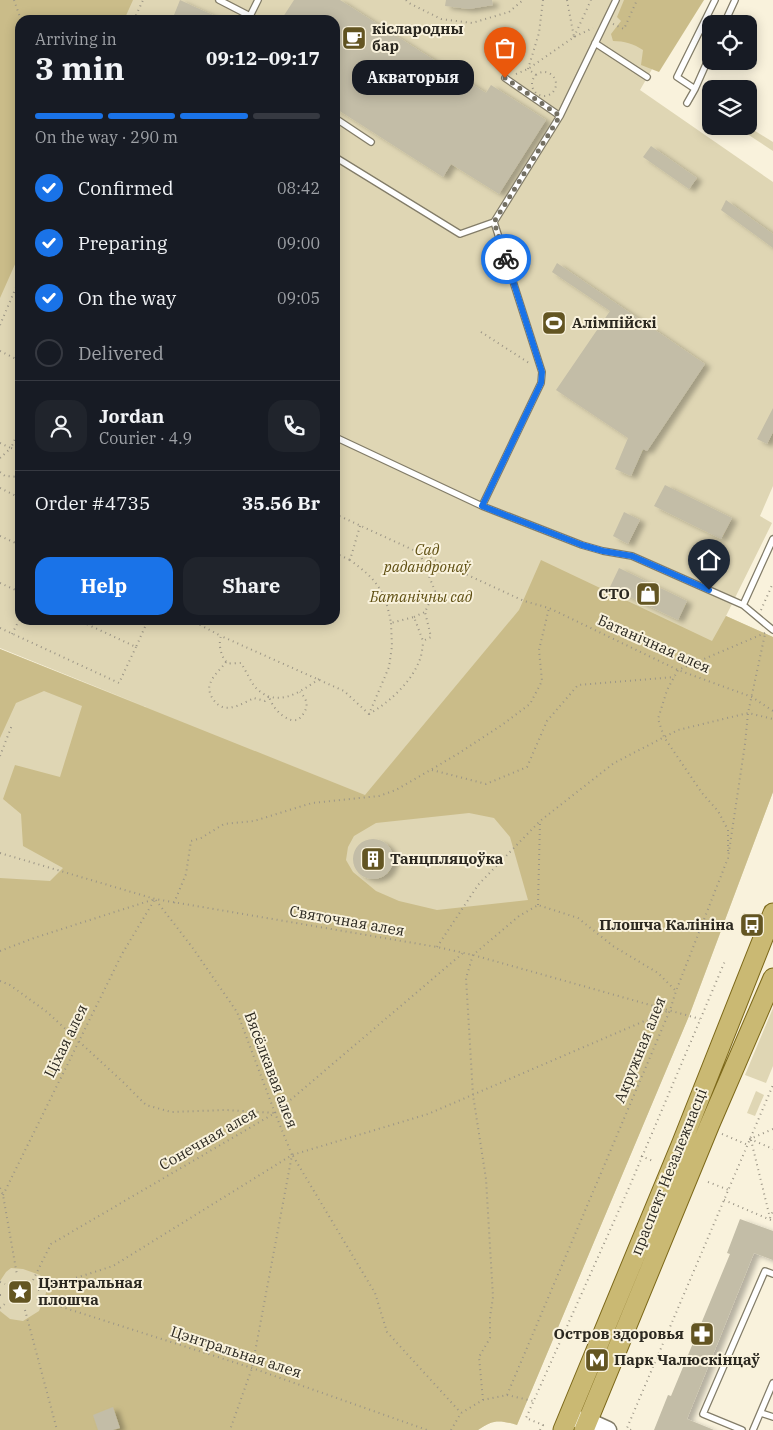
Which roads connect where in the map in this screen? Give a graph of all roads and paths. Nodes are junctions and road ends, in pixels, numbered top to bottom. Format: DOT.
graph roads {
  1 [pos="14,0"];
  2 [pos="143,0"];
  3 [pos="219,0"];
  4 [pos="258,0"];
  5 [pos="406,0"];
  6 [pos="523,0"];
  7 [pos="543,0"];
  8 [pos="567,0"];
  9 [pos="591,0"];
  10 [pos="616,0"];
  11 [pos="637,0"];
  12 [pos="715,0"];
  13 [pos="734,0"];
  14 [pos="19,15"];
  15 [pos="136,15"];
  16 [pos="244,15"];
  17 [pos="250,15"];
  18 [pos="728,15"];
  19 [pos="606,21"];
  20 [pos="574,37"];
  21 [pos="595,43"];
  22 [pos="528,69"];
  23 [pos="703,70"];
  24 [pos="536,75"];
  25 [pos="647,77"];
  26 [pos="505,78"];
  27 [pos="695,89"];
  28 [pos="687,103"];
  29 [pos="560,116"];
  30 [pos="340,121"];
  31 [pos="371,142"];
  32 [pos="340,160"];
  33 [pos="494,222"];
  34 [pos="15,290"];
  35 [pos="0,325"];
  36 [pos="481,332"];
  37 [pos="0,351"];
  38 [pos="15,358"];
  39 [pos="542,372"];
  40 [pos="15,439"];
  41 [pos="340,439"];
  42 [pos="0,443"];
  43 [pos="11,448"];
  44 [pos="15,449"];
  45 [pos="0,458"];
  46 [pos="0,472"];
  47 [pos="15,477"];
  48 [pos="0,488"];
  49 [pos="15,496"];
  50 [pos="482,506"];
  51 [pos="340,516"];
  52 [pos="360,526"];
  53 [pos="0,536"];
  54 [pos="773,539"];
  55 [pos="15,543"];
  56 [pos="420,554"];
  57 [pos="340,555"];
  58 [pos="350,560"];
  59 [pos="0,582"];
  60 [pos="773,583"];
  61 [pos="15,590"];
  62 [pos="743,605"];
  63 [pos="549,608"];
  64 [pos="425,612"];
  65 [pos="760,612"];
  66 [pos="414,617"];
  67 [pos="391,623"];
  68 [pos="16,625"];
  69 [pos="89,625"];
  70 [pos="146,625"];
  71 [pos="200,625"];
  72 [pos="0,628"];
  73 [pos="773,630"];
  74 [pos="12,634"];
  75 [pos="221,636"];
  76 [pos="423,640"];
  77 [pos="136,647"];
  78 [pos="226,662"];
  79 [pos="678,670"];
  80 [pos="675,677"];
  81 [pos="319,679"];
  82 [pos="300,692"];
  83 [pos="269,696"];
  84 [pos="752,697"];
  85 [pos="773,711"];
  86 [pos="748,713"];
  87 [pos="368,714"];
  88 [pos="773,719"];
  89 [pos="12,725"];
  90 [pos="664,737"];
  91 [pos="0,756"];
  92 [pos="432,770"];
  93 [pos="540,821"];
  94 [pos="0,853"];
  95 [pos="728,858"];
  96 [pos="155,900"];
  97 [pos="174,903"];
  98 [pos="538,904"];
  99 [pos="773,913"];
  100 [pos="742,921"];
  101 [pos="752,926"];
  102 [pos="437,947"];
  103 [pos="0,951"];
  104 [pos="463,953"];
  105 [pos="473,955"];
  106 [pos="725,961"];
  107 [pos="773,978"];
  108 [pos="0,980"];
  109 [pos="676,991"];
  110 [pos="670,1010"];
  111 [pos="700,1019"];
  112 [pos="79,1041"];
  113 [pos="773,1085"];
  114 [pos="772,1092"];
  115 [pos="473,1095"];
  116 [pos="275,1113"];
  117 [pos="773,1129"];
  118 [pos="726,1136"];
  119 [pos="750,1139"];
  120 [pos="748,1145"];
  121 [pos="773,1148"];
  122 [pos="292,1155"];
  123 [pos="641,1156"];
  124 [pos="654,1161"];
  125 [pos="708,1182"];
  126 [pos="0,1188"];
  127 [pos="729,1190"];
  128 [pos="3,1195"];
  129 [pos="724,1200"];
  130 [pos="773,1211"];
  131 [pos="770,1218"];
  132 [pos="773,1221"];
  133 [pos="773,1274"];
  134 [pos="17,1275"];
  135 [pos="33,1280"];
  136 [pos="0,1282"];
  137 [pos="5,1284"];
  138 [pos="38,1290"];
  139 [pos="37,1299"];
  140 [pos="6,1303"];
  141 [pos="0,1308"];
  142 [pos="25,1310"];
  143 [pos="252,1368"];
  144 [pos="773,1383"];
  145 [pos="507,1395"];
  146 [pos="483,1400"];
  147 [pos="533,1401"];
  148 [pos="761,1412"];
  149 [pos="461,1413"];
  150 [pos="773,1417"];
  151 [pos="566,1424"];
  152 [pos="586,1426"];
  153 [pos="56,1430"];
  154 [pos="230,1430"];
  155 [pos="427,1430"];
  156 [pos="451,1430"];
  157 [pos="540,1430"];
  158 [pos="608,1430"];
  159 [pos="631,1430"];
  160 [pos="742,1430"];
  161 [pos="753,1430"];
  1 -- 14 [label="path"];
  2 -- 15 [label="path"];
  3 -- 16 [label="lane"];
  4 -- 17 [label="lane"];
  5 -- 6 [label="path"];
  7 -- 22 [label="path"];
  8 -- 20 [label="path"];
  9 -- 20 [label="path"];
  10 -- 19 [label="lane"];
  11 -- 19 [label="path"];
  12 -- 27 [label="lane"];
  13 -- 18 [label="lane"];
  19 -- 20 [label="path"];
  19 -- 21 [label="lane"];
  20 -- 22 [label="path"];
  21 -- 25 [label="lane"];
  21 -- 29 [label="lane"];
  22 -- 24 [label="path"];
  22 -- 26 [label="path"];
  23 -- 27 [label="lane"];
  24 -- 24 [label="path"];
  26 -- 29 [label="lane"];
  27 -- 28 [label="lane"];
  29 -- 33 [label="lane"];
  30 -- 31 [label="lane"];
  32 -- 33 [label="lane"];
  33 -- 39 [label="lane"];
  34 -- 35 [label="path"];
  36 -- 39 [label="path"];
  37 -- 38 [label="path"];
  39 -- 50 [label="lane"];
  40 -- 43 [label="path"];
  41 -- 50 [label="lane"];
  42 -- 43 [label="path"];
  43 -- 44 [label="path"];
  43 -- 45 [label="path"];
  46 -- 47 [label="path"];
  48 -- 49 [label="path"];
  50 -- 62 [label="lane"];
  51 -- 52 [label="path, Батанічная алея"];
  52 -- 56 [label="path, Батанічная алея"];
  52 -- 58 [label="path"];
  53 -- 55 [label="path"];
  54 -- 62 [label="lane"];
  56 -- 63 [label="path, Батанічная алея"];
  56 -- 64 [label="path"];
  57 -- 58 [label="path"];
  58 -- 67 [label="path"];
  59 -- 61 [label="path"];
  60 -- 65 [label="path"];
  62 -- 73 [label="lane"];
  63 -- 79 [label="path, Батанічная алея"];
  63 -- 92 [label="path"];
  64 -- 66 [label="path"];
  64 -- 76 [label="path"];
  66 -- 67 [label="path"];
  66 -- 76 [label="path"];
  67 -- 87 [label="path"];
  68 -- 74 [label="path"];
  69 -- 77 [label="path"];
  70 -- 77 [label="path"];
  71 -- 75 [label="path"];
  72 -- 74 [label="path"];
  74 -- 77 [label="path"];
  75 -- 78 [label="path"];
  75 -- 81 [label="path"];
  76 -- 87 [label="path"];
  78 -- 83 [label="path"];
  78 -- 83 [label="path"];
  79 -- 80 [label="path"];
  79 -- 84 [label="path, Батанічная алея"];
  79 -- 84 [label="path, Акружная алея"];
  80 -- 90 [label="path"];
  80 -- 92 [label="path"];
  81 -- 82 [label="path"];
  81 -- 87 [label="path"];
  82 -- 83 [label="path"];
  82 -- 83 [label="path"];
  84 -- 85 [label="path, Батанічная алея"];
  84 -- 86 [label="path, Акружная алея"];
  86 -- 88 [label="path"];
  86 -- 90 [label="path"];
  86 -- 95 [label="path, Акружная алея"];
  89 -- 91 [label="path"];
  90 -- 93 [label="path"];
  90 -- 95 [label="path"];
  92 -- 97 [label="path"];
  93 -- 98 [label="path"];
  93 -- 102 [label="path"];
  94 -- 96 [label="path, Святочная алея"];
  95 -- 109 [label="path, Акружная алея"];
  96 -- 97 [label="path, Святочная алея"];
  96 -- 103 [label="path"];
  96 -- 112 [label="path, Ціхая алея"];
  96 -- 116 [label="path, Вясёлкавая алея"];
  97 -- 102 [label="path, Святочная алея"];
  98 -- 105 [label="path"];
  98 -- 109 [label="path"];
  99 -- 151 [label="main road, праспект Незалежнасці"];
  100 -- 101 [label="path"];
  102 -- 104 [label="path, Святочная алея"];
  104 -- 105 [label="path, Святочная алея"];
  104 -- 116 [label="path, Сонечная алея"];
  105 -- 110 [label="path, Святочная алея"];
  105 -- 115 [label="path"];
  106 -- 111 [label="path"];
  107 -- 152 [label="main road, праспект Незалежнасці"];
  108 -- 112 [label="path"];
  109 -- 110 [label="path, Акружная алея"];
  110 -- 111 [label="path, Святочная алея"];
  110 -- 115 [label="path"];
  110 -- 145 [label="path, Акружная алея"];
  111 -- 123 [label="path"];
  112 -- 116 [label="path"];
  112 -- 128 [label="path, Ціхая алея"];
  113 -- 114 [label="path"];
  114 -- 119 [label="path"];
  115 -- 122 [label="path"];
  115 -- 146 [label="path"];
  116 -- 122 [label="path, Вясёлкавая алея"];
  116 -- 135 [label="path, Сонечная алея"];
  117 -- 119 [label="path"];
  118 -- 120 [label="path"];
  119 -- 120 [label="path"];
  119 -- 121 [label="path"];
  119 -- 131 [label="path"];
  120 -- 127 [label="path"];
  122 -- 138 [label="path"];
  122 -- 143 [label="path"];
  122 -- 149 [label="path, Вясёлкавая алея"];
  123 -- 124 [label="path"];
  123 -- 147 [label="path"];
  125 -- 127 [label="path"];
  126 -- 128 [label="path"];
  127 -- 129 [label="path"];
  128 -- 134 [label="path"];
  129 -- 131 [label="path"];
  129 -- 159 [label="path"];
  130 -- 131 [label="path"];
  131 -- 132 [label="path"];
  133 -- 160 [label="lane"];
  136 -- 137 [label="path"];
  139 -- 143 [label="path, Цэнтральная алея"];
  140 -- 141 [label="path"];
  142 -- 153 [label="path"];
  143 -- 154 [label="path"];
  143 -- 155 [label="path, Цэнтральная алея"];
  144 -- 148 [label="lane"];
  145 -- 146 [label="path"];
  145 -- 147 [label="path"];
  146 -- 149 [label="path"];
  147 -- 157 [label="path"];
  148 -- 150 [label="lane"];
  148 -- 161 [label="lane"];
  149 -- 156 [label="path"];
  151 -- 152 [label="main road"];
  152 -- 158 [label="main road"];
}
